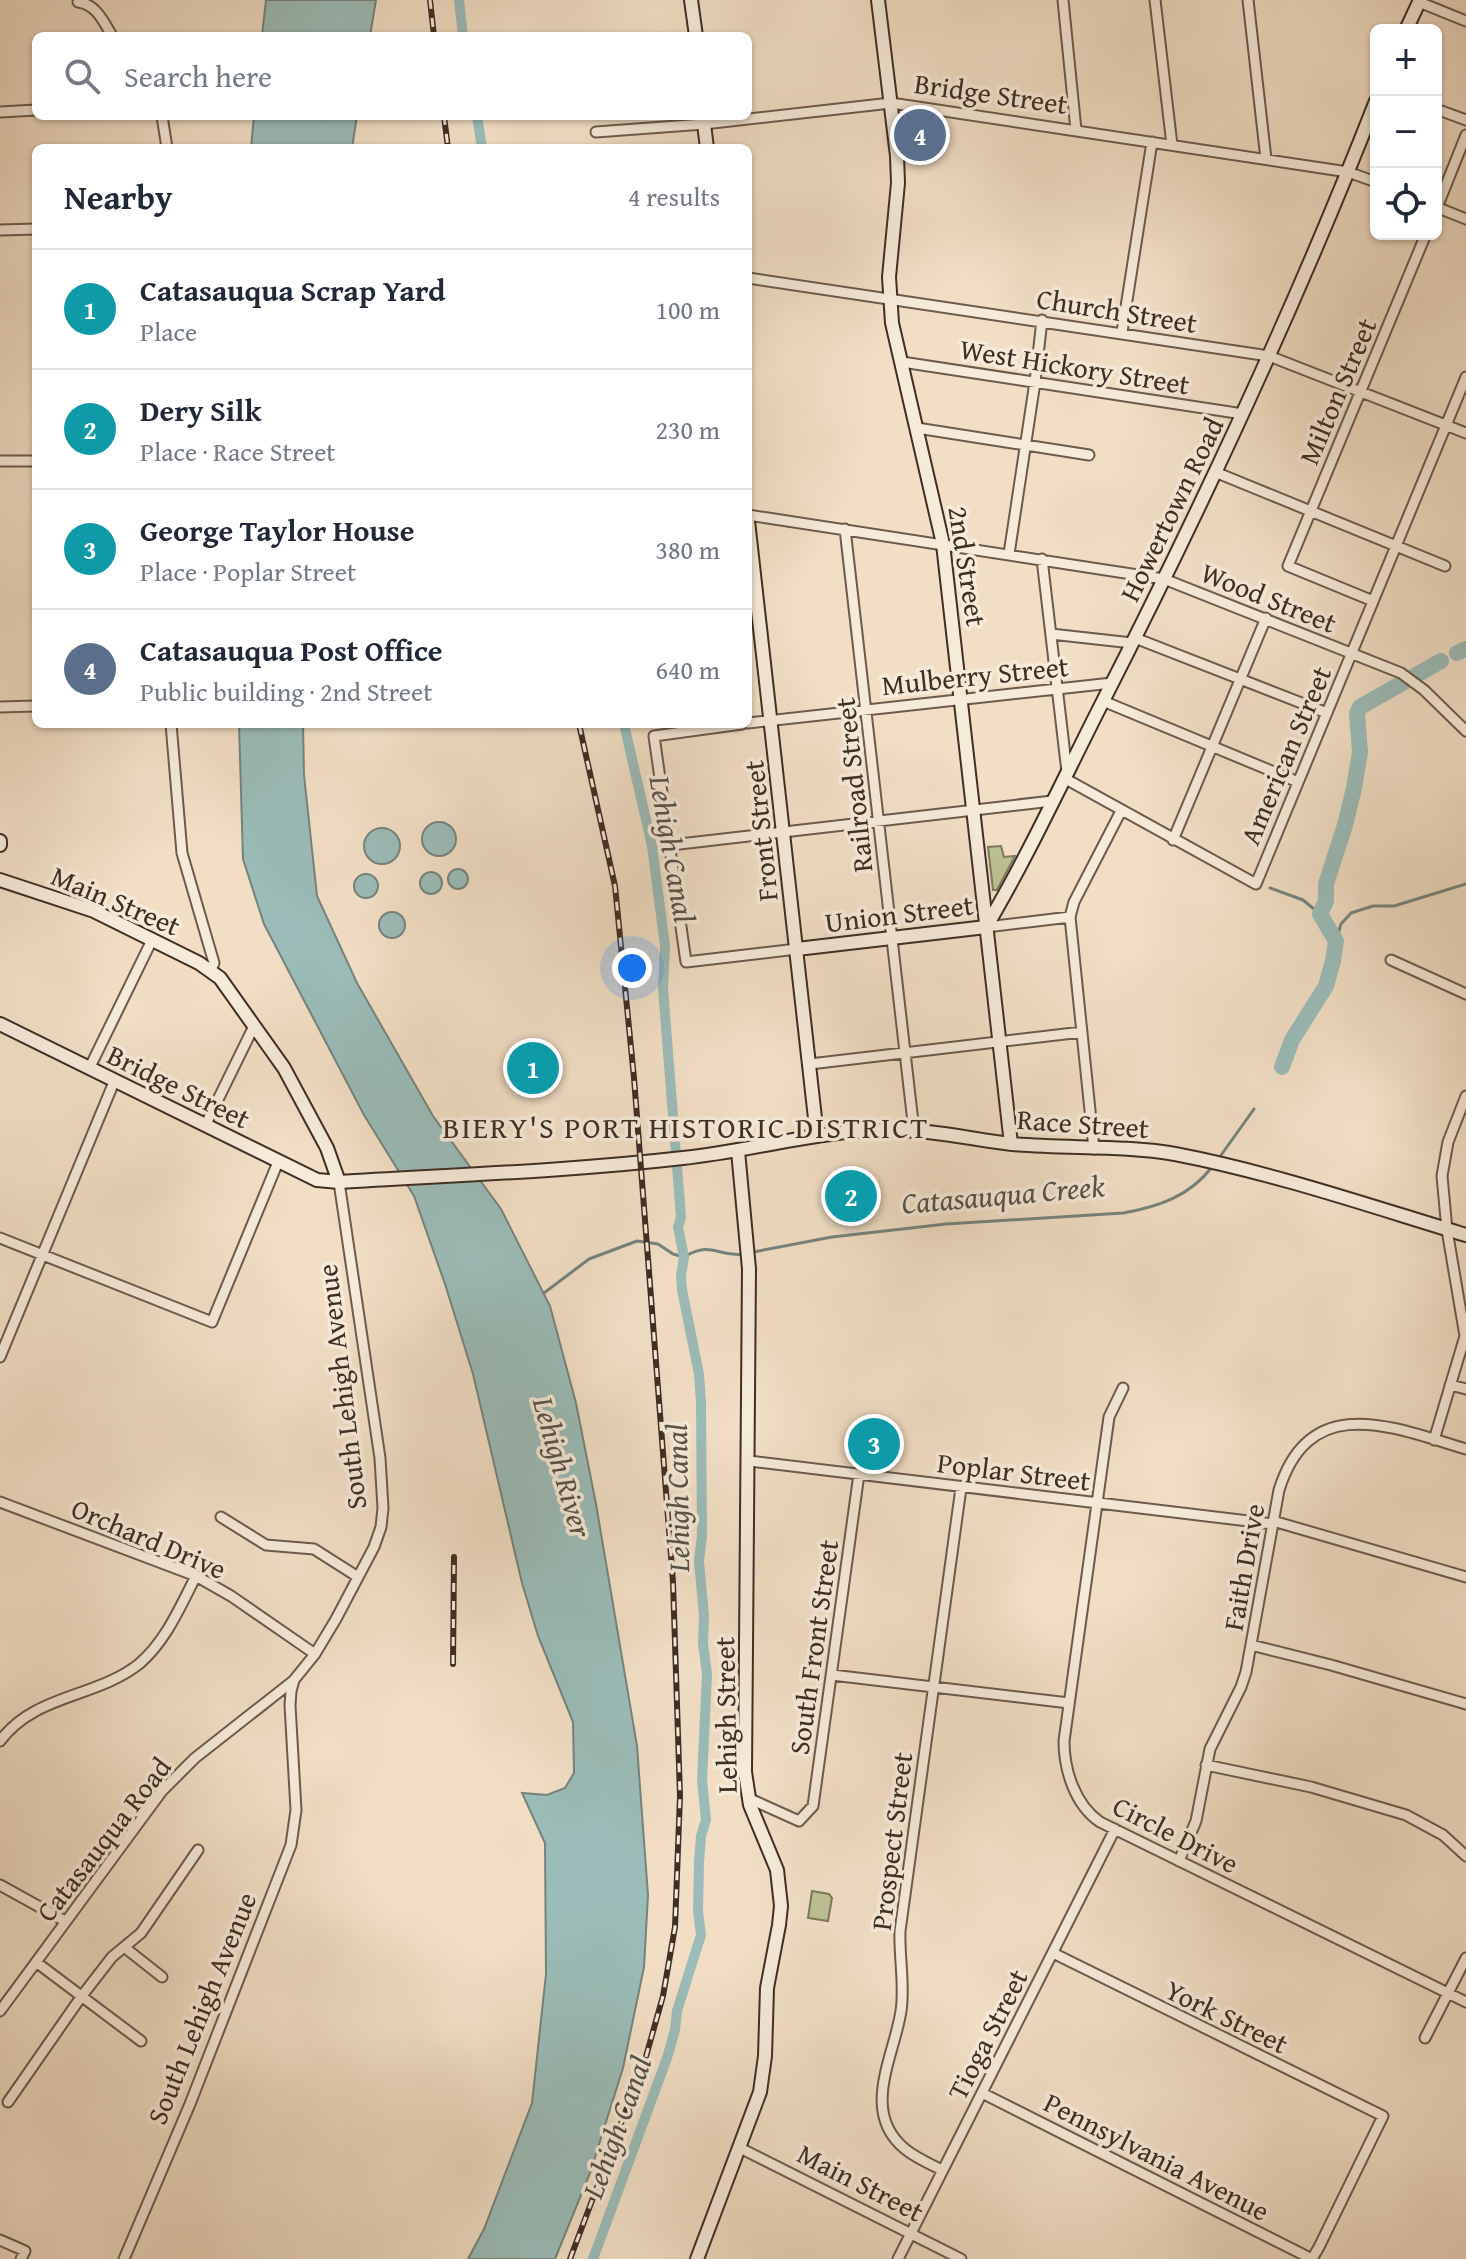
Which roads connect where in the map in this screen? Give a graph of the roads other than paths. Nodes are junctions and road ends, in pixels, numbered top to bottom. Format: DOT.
graph roads {
  1 [pos="691,0"];
  2 [pos="878,0"];
  3 [pos="1063,0"];
  4 [pos="1155,0"];
  5 [pos="1248,0"];
  6 [pos="1420,1"];
  7 [pos="78,2"];
  8 [pos="1466,21"];
  9 [pos="1409,24"];
  10 [pos="109,32"];
  11 [pos="695,32"];
  12 [pos="891,103"];
  13 [pos="32,110"];
  14 [pos="1442,111"];
  15 [pos="0,112"];
  16 [pos="752,116"];
  17 [pos="1370,116"];
  18 [pos="163,120"];
  19 [pos="704,120"];
  20 [pos="1466,120"];
  21 [pos="1076,130"];
  22 [pos="596,132"];
  23 [pos="1466,135"];
  24 [pos="1152,142"];
  25 [pos="166,144"];
  26 [pos="707,144"];
  27 [pos="1172,145"];
  28 [pos="1266,159"];
  29 [pos="1348,172"];
  30 [pos="1370,180"];
  31 [pos="1442,193"];
  32 [pos="1442,210"];
  33 [pos="1466,219"];
  34 [pos="32,229"];
  35 [pos="0,230"];
  36 [pos="1424,240"];
  37 [pos="752,279"];
  38 [pos="889,297"];
  39 [pos="1042,320"];
  40 [pos="1122,332"];
  41 [pos="1269,356"];
  42 [pos="902,362"];
  43 [pos="1466,377"];
  44 [pos="1035,382"];
  45 [pos="1361,391"];
  46 [pos="1243,414"];
  47 [pos="1447,425"];
  48 [pos="917,428"];
  49 [pos="1466,433"];
  50 [pos="1026,445"];
  51 [pos="1089,455"];
  52 [pos="0,461"];
  53 [pos="32,461"];
  54 [pos="1215,472"];
  55 [pos="1311,511"];
  56 [pos="752,518"];
  57 [pos="845,529"];
  58 [pos="943,544"];
  59 [pos="1396,547"];
  60 [pos="1009,554"];
  61 [pos="1042,559"];
  62 [pos="1445,566"];
  63 [pos="1164,579"];
  64 [pos="1373,601"];
  65 [pos="753,610"];
  66 [pos="1266,618"];
  67 [pos="1051,634"];
  68 [pos="1134,641"];
  69 [pos="1352,653"];
  70 [pos="1241,681"];
  71 [pos="1112,683"];
  72 [pos="1058,688"];
  73 [pos="961,699"];
  74 [pos="1103,701"];
  75 [pos="32,706"];
  76 [pos="0,707"];
  77 [pos="867,709"];
  78 [pos="1327,713"];
  79 [pos="771,720"];
  80 [pos="752,723"];
  81 [pos="171,728"];
  82 [pos="715,728"];
  83 [pos="1466,731"];
  84 [pos="1213,746"];
  85 [pos="1065,775"];
  86 [pos="1298,782"];
  87 [pos="1052,801"];
  88 [pos="974,810"];
  89 [pos="1121,811"];
  90 [pos="879,821"];
  91 [pos="784,832"];
  92 [pos="1173,840"];
  93 [pos="671,845"];
  94 [pos="0,880"];
  95 [pos="1070,917"];
  96 [pos="986,927"];
  97 [pos="893,938"];
  98 [pos="152,940"];
  99 [pos="797,949"];
  100 [pos="1391,960"];
  101 [pos="211,970"];
  102 [pos="1466,994"];
  103 [pos="0,1024"];
  104 [pos="254,1026"];
  105 [pos="1082,1032"];
  106 [pos="1000,1040"];
  107 [pos="905,1052"];
  108 [pos="810,1064"];
  109 [pos="89,1069"];
  110 [pos="114,1082"];
  111 [pos="1466,1096"];
  112 [pos="205,1126"];
  113 [pos="914,1131"];
  114 [pos="817,1136"];
  115 [pos="1011,1144"];
  116 [pos="1094,1149"];
  117 [pos="738,1151"];
  118 [pos="278,1162"];
  119 [pos="513,1171"];
  120 [pos="339,1182"];
  121 [pos="1447,1230"];
  122 [pos="1466,1235"];
  123 [pos="0,1238"];
  124 [pos="41,1254"];
  125 [pos="1465,1324"];
  126 [pos="0,1357"];
  127 [pos="1450,1385"];
  128 [pos="1123,1388"];
  129 [pos="1466,1389"];
  130 [pos="1434,1440"];
  131 [pos="1466,1449"];
  132 [pos="749,1461"];
  133 [pos="859,1474"];
  134 [pos="961,1488"];
  135 [pos="0,1502"];
  136 [pos="1096,1504"];
  137 [pos="221,1517"];
  138 [pos="1273,1523"];
  139 [pos="196,1576"];
  140 [pos="358,1577"];
  141 [pos="1466,1577"];
  142 [pos="1251,1645"];
  143 [pos="315,1654"];
  144 [pos="832,1675"];
  145 [pos="294,1680"];
  146 [pos="934,1687"];
  147 [pos="1069,1703"];
  148 [pos="1466,1704"];
  149 [pos="0,1741"];
  150 [pos="1206,1765"];
  151 [pos="748,1798"];
  152 [pos="1115,1829"];
  153 [pos="198,1850"];
  154 [pos="1466,1856"];
  155 [pos="1179,1861"];
  156 [pos="0,1885"];
  157 [pos="65,1921"];
  158 [pos="124,1947"];
  159 [pos="1053,1953"];
  160 [pos="1466,1958"];
  161 [pos="36,1962"];
  162 [pos="162,1977"];
  163 [pos="1446,1993"];
  164 [pos="81,1997"];
  165 [pos="1466,2002"];
  166 [pos="0,2011"];
  167 [pos="1425,2038"];
  168 [pos="141,2041"];
  169 [pos="982,2093"];
  170 [pos="8,2102"];
  171 [pos="740,2148"];
  172 [pos="942,2170"];
  173 [pos="911,2234"];
  174 [pos="0,2240"];
  175 [pos="21,2259"];
  176 [pos="124,2259"];
  177 [pos="697,2259"];
  178 [pos="898,2259"];
  179 [pos="961,2259"];
  180 [pos="1312,2259"];
  1 -- 11 [label="main road"];
  2 -- 12 [label="main road, 2nd Street"];
  3 -- 21 [label="street"];
  4 -- 27 [label="street"];
  5 -- 28 [label="street"];
  6 -- 8 [label="street"];
  6 -- 9 [label="main road"];
  7 -- 10 [label="street"];
  12 -- 16 [label="street, Bridge Street"];
  12 -- 21 [label="street, Bridge Street"];
  12 -- 38 [label="main road, 2nd Street"];
  13 -- 15 [label="street"];
  14 -- 20 [label="street"];
  17 -- 29 [label="main road, Howertown Road"];
  18 -- 25 [label="street"];
  19 -- 22 [label="street, Bridge Street"];
  19 -- 26 [label="main road"];
  21 -- 24 [label="street, Bridge Street"];
  23 -- 31 [label="street"];
  24 -- 27 [label="street, Bridge Street"];
  24 -- 40 [label="street"];
  27 -- 28 [label="street, Bridge Street"];
  28 -- 29 [label="street, Bridge Street"];
  29 -- 30 [label="street, Bridge Street"];
  29 -- 41 [label="main road, Howertown Road"];
  32 -- 33 [label="street"];
  34 -- 35 [label="street"];
  36 -- 45 [label="street, Milton Street"];
  37 -- 38 [label="street, Church Street"];
  38 -- 39 [label="street, Church Street"];
  38 -- 42 [label="main road, 2nd Street"];
  39 -- 40 [label="street, Church Street"];
  39 -- 44 [label="street"];
  40 -- 41 [label="street, Church Street"];
  41 -- 45 [label="street, Church Street"];
  41 -- 46 [label="main road, Howertown Road"];
  42 -- 44 [label="street, West Hickory Street"];
  42 -- 48 [label="main road, 2nd Street"];
  43 -- 47 [label="street, American Street"];
  44 -- 46 [label="street, West Hickory Street"];
  44 -- 50 [label="street"];
  45 -- 47 [label="street, Church Street"];
  45 -- 55 [label="street, Milton Street"];
  46 -- 54 [label="main road, Howertown Road"];
  47 -- 49 [label="street, Church Street"];
  47 -- 59 [label="street, American Street"];
  48 -- 50 [label="street"];
  48 -- 58 [label="main road, 2nd Street"];
  50 -- 51 [label="street"];
  50 -- 60 [label="street"];
  52 -- 53 [label="street"];
  54 -- 55 [label="street"];
  54 -- 63 [label="main road, Howertown Road"];
  55 -- 59 [label="street"];
  55 -- 64 [label="street, Milton Street"];
  56 -- 57 [label="street, Wood Street"];
  57 -- 58 [label="street, Wood Street"];
  57 -- 77 [label="street, Railroad Street"];
  58 -- 60 [label="street, Wood Street"];
  58 -- 73 [label="main road, 2nd Street"];
  59 -- 62 [label="street"];
  59 -- 64 [label="street, American Street"];
  60 -- 61 [label="street, Wood Street"];
  61 -- 63 [label="street, Wood Street"];
  61 -- 67 [label="street"];
  63 -- 66 [label="street, Wood Street"];
  63 -- 68 [label="main road, Howertown Road"];
  64 -- 69 [label="street, American Street"];
  65 -- 79 [label="main road, Front Street"];
  66 -- 69 [label="street, Wood Street"];
  66 -- 70 [label="street"];
  67 -- 68 [label="street"];
  67 -- 72 [label="street"];
  68 -- 70 [label="street"];
  68 -- 71 [label="main road, Howertown Road"];
  69 -- 78 [label="street, American Street"];
  69 -- 83 [label="street, Wood Street"];
  70 -- 78 [label="street"];
  70 -- 84 [label="street"];
  71 -- 72 [label="street, Mulberry Street"];
  71 -- 74 [label="main road, Howertown Road"];
  72 -- 73 [label="street, Mulberry Street"];
  72 -- 85 [label="street"];
  73 -- 77 [label="street, Mulberry Street"];
  73 -- 88 [label="main road, 2nd Street"];
  74 -- 84 [label="street, Mulberry Street"];
  74 -- 85 [label="main road, Howertown Road"];
  75 -- 76 [label="street"];
  77 -- 79 [label="street, Mulberry Street"];
  77 -- 90 [label="street, Railroad Street"];
  78 -- 86 [label="street, American Street"];
  79 -- 80 [label="street, Mulberry Street"];
  79 -- 91 [label="main road, Front Street"];
  81 -- 101 [label="street"];
  82 -- 93 [label="street, Mulberry Street"];
  84 -- 86 [label="street, Mulberry Street"];
  84 -- 92 [label="street"];
  85 -- 87 [label="main road, Howertown Road"];
  85 -- 89 [label="street"];
  86 -- 92 [label="street, American Street"];
  87 -- 88 [label="street"];
  87 -- 96 [label="main road, Howertown Road"];
  88 -- 90 [label="street"];
  88 -- 96 [label="main road, 2nd Street"];
  89 -- 92 [label="street"];
  89 -- 95 [label="street"];
  90 -- 91 [label="street"];
  90 -- 97 [label="street, Railroad Street"];
  91 -- 93 [label="street"];
  91 -- 99 [label="main road, Front Street"];
  93 -- 99 [label="street, Union Street"];
  94 -- 98 [label="main road, Main Street"];
  95 -- 96 [label="street, Union Street"];
  95 -- 105 [label="street"];
  96 -- 97 [label="main road, Union Street"];
  96 -- 106 [label="main road, 2nd Street"];
  97 -- 99 [label="main road, Union Street"];
  97 -- 107 [label="street, Railroad Street"];
  98 -- 101 [label="main road, Main Street"];
  98 -- 109 [label="street"];
  99 -- 108 [label="main road, Front Street"];
  100 -- 102 [label="street"];
  101 -- 104 [label="main road, South Lehigh Avenue"];
  103 -- 109 [label="main road, Bridge Street"];
  104 -- 112 [label="street"];
  104 -- 120 [label="main road, South Lehigh Avenue"];
  105 -- 106 [label="street"];
  105 -- 116 [label="street"];
  106 -- 107 [label="street"];
  106 -- 115 [label="main road, 2nd Street"];
  107 -- 108 [label="street"];
  107 -- 113 [label="street, Railroad Street"];
  108 -- 114 [label="main road, Front Street"];
  109 -- 110 [label="main road, Bridge Street"];
  110 -- 112 [label="main road, Bridge Street"];
  110 -- 124 [label="street"];
  111 -- 121 [label="street"];
  112 -- 118 [label="main road, Bridge Street"];
  113 -- 114 [label="main road, Race Street"];
  113 -- 115 [label="main road, Race Street"];
  114 -- 117 [label="main road, Race Street"];
  115 -- 116 [label="main road, Race Street"];
  116 -- 121 [label="main road, Race Street"];
  117 -- 119 [label="main road, Race Street"];
  117 -- 132 [label="main road, Lehigh Street"];
  118 -- 120 [label="main road, Bridge Street"];
  118 -- 124 [label="street"];
  119 -- 120 [label="main road, Bridge Street"];
  120 -- 140 [label="street, South Lehigh Avenue"];
  121 -- 122 [label="main road, Race Street"];
  121 -- 125 [label="street"];
  123 -- 124 [label="street"];
  124 -- 126 [label="street"];
  125 -- 127 [label="street"];
  127 -- 129 [label="street"];
  127 -- 130 [label="street"];
  128 -- 136 [label="street, Circle Drive"];
  130 -- 131 [label="street, Faith Drive"];
  130 -- 138 [label="street, Faith Drive"];
  132 -- 133 [label="street, Poplar Street"];
  132 -- 151 [label="main road, Lehigh Street"];
  133 -- 134 [label="street, Poplar Street"];
  133 -- 144 [label="street, South Front Street"];
  134 -- 136 [label="street, Poplar Street"];
  134 -- 146 [label="street, Prospect Street"];
  135 -- 139 [label="street, Orchard Drive"];
  136 -- 138 [label="street, Poplar Street"];
  136 -- 147 [label="street, Circle Drive"];
  137 -- 140 [label="street"];
  138 -- 141 [label="street, Poplar Street"];
  138 -- 142 [label="street, Faith Drive"];
  139 -- 143 [label="street, Orchard Drive"];
  139 -- 149 [label="street"];
  140 -- 143 [label="street, South Lehigh Avenue"];
  142 -- 148 [label="street"];
  142 -- 150 [label="street, Faith Drive"];
  143 -- 145 [label="street, South Lehigh Avenue"];
  144 -- 146 [label="street"];
  144 -- 151 [label="street, South Front Street"];
  145 -- 157 [label="street, Catasauqua Road"];
  145 -- 176 [label="street, South Lehigh Avenue"];
  146 -- 147 [label="street"];
  146 -- 172 [label="street, Prospect Street"];
  147 -- 152 [label="street, Circle Drive"];
  150 -- 154 [label="street"];
  150 -- 155 [label="street, Faith Drive"];
  151 -- 171 [label="main road, Lehigh Street"];
  152 -- 155 [label="street, Circle Drive"];
  152 -- 159 [label="street, Tioga Street"];
  153 -- 158 [label="street"];
  155 -- 163 [label="street, Circle Drive"];
  156 -- 157 [label="street"];
  157 -- 161 [label="street, Catasauqua Road"];
  158 -- 162 [label="street"];
  158 -- 164 [label="street"];
  159 -- 169 [label="street, Tioga Street"];
  159 -- 180 [label="street, York Street"];
  160 -- 163 [label="street"];
  161 -- 164 [label="street"];
  161 -- 166 [label="street, Catasauqua Road"];
  163 -- 165 [label="street, Circle Drive"];
  163 -- 167 [label="street"];
  164 -- 168 [label="street"];
  164 -- 170 [label="street"];
  169 -- 172 [label="street, Tioga Street"];
  169 -- 180 [label="street, Pennsylvania Avenue"];
  171 -- 173 [label="street, Main Street"];
  171 -- 177 [label="main road, Lehigh Street"];
  172 -- 173 [label="street, Tioga Street"];
  173 -- 178 [label="street, Tioga Street"];
  173 -- 179 [label="street, Main Street"];
  174 -- 175 [label="street"];
}
